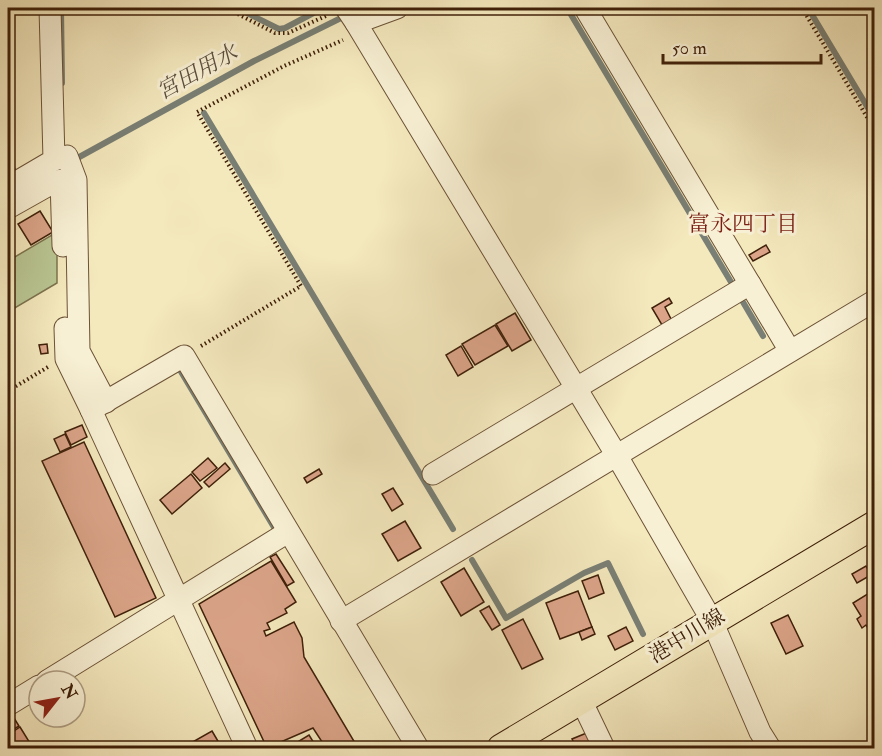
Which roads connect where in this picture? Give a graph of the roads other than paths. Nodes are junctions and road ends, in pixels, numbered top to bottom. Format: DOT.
graph roads {
  1 [pos="50,8"];
  2 [pos="397,8"];
  3 [pos="585,8"];
  4 [pos="350,20"];
  5 [pos="54,160"];
  6 [pos="68,180"];
  7 [pos="8,187"];
  8 [pos="8,208"];
  9 [pos="750,284"];
  10 [pos="874,301"];
  11 [pos="790,351"];
  12 [pos="576,388"];
  13 [pos="98,406"];
  14 [pos="617,456"];
  15 [pos="433,474"];
  16 [pos="874,525"];
  17 [pos="288,532"];
  18 [pos="179,600"];
  19 [pos="342,621"];
  20 [pos="712,621"];
  21 [pos="67,669"];
  22 [pos="27,693"];
  23 [pos="581,700"];
  24 [pos="8,705"];
  25 [pos="247,748"];
  26 [pos="418,748"];
  27 [pos="501,748"];
  28 [pos="604,748"];
  29 [pos="770,748"];
  1 -- 5 [label="street"];
  2 -- 4 [label="street"];
  3 -- 9 [label="street"];
  4 -- 12 [label="street"];
  5 -- 6 [label="street"];
  5 -- 7 [label="street"];
  6 -- 8 [label="street"];
  6 -- 13 [label="street"];
  9 -- 11 [label="street"];
  9 -- 12 [label="street"];
  10 -- 11 [label="street"];
  11 -- 14 [label="street"];
  12 -- 14 [label="street"];
  12 -- 15 [label="street"];
  13 -- 17 [label="street"];
  13 -- 18 [label="street"];
  14 -- 19 [label="street"];
  14 -- 20 [label="street"];
  16 -- 20 [label="main road, 港中川線"];
  17 -- 18 [label="street"];
  17 -- 19 [label="street"];
  18 -- 21 [label="street"];
  18 -- 25 [label="street"];
  19 -- 26 [label="street"];
  20 -- 23 [label="main road, 港中川線"];
  20 -- 29 [label="street"];
  22 -- 24 [label="street"];
  23 -- 27 [label="main road, 港中川線"];
  23 -- 28 [label="street"];
}
